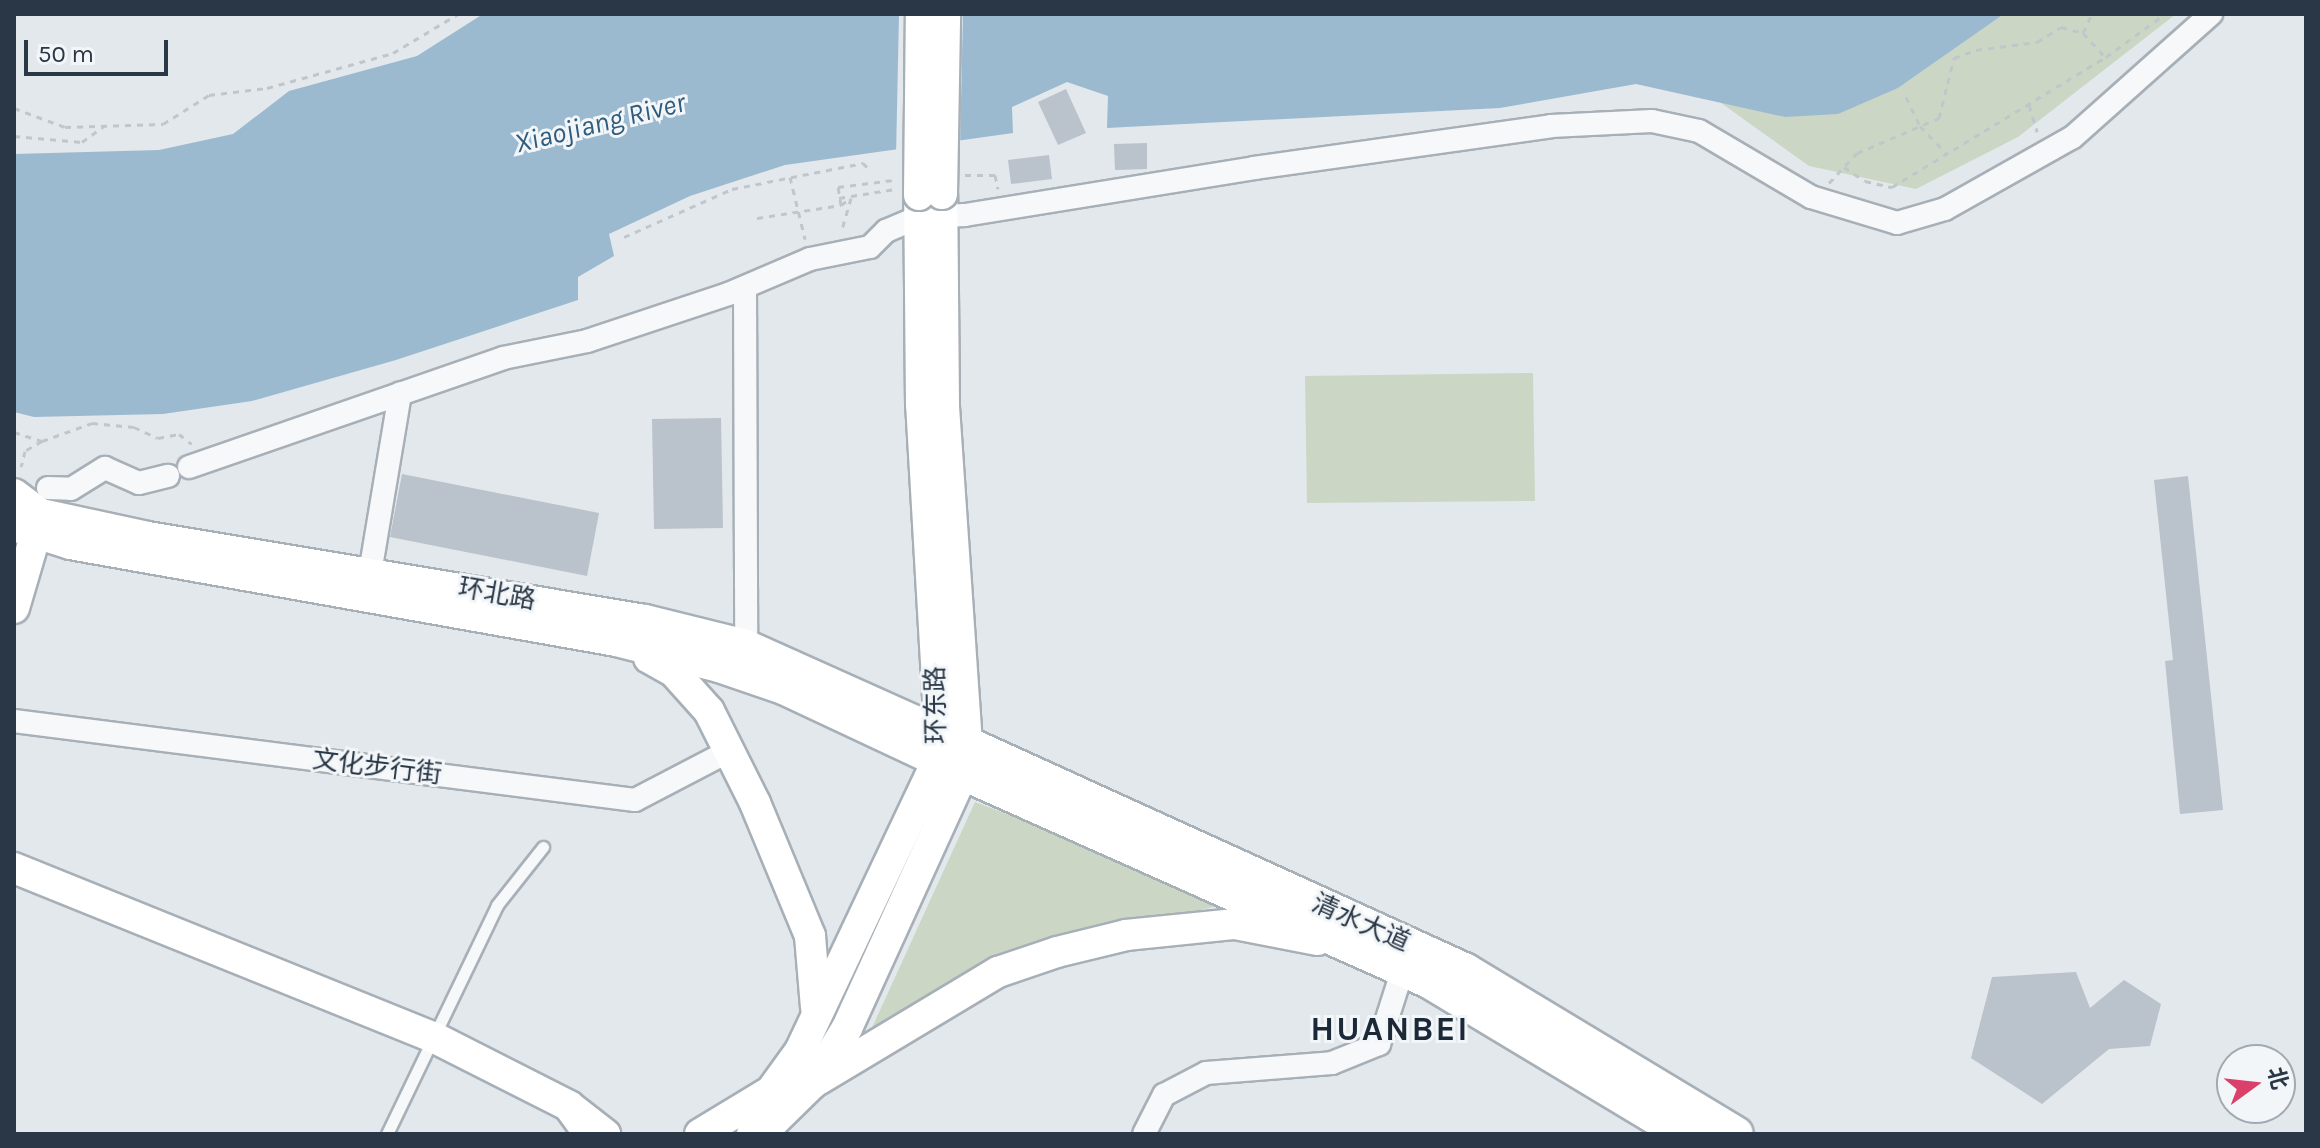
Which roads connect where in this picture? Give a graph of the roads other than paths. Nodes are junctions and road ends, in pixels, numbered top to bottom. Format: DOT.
graph roads {
  1 [pos="921,14"];
  2 [pos="945,14"];
  3 [pos="2211,14"];
  4 [pos="925,195"];
  5 [pos="745,288"];
  6 [pos="400,393"];
  7 [pos="18,480"];
  8 [pos="35,516"];
  9 [pos="370,573"];
  10 [pos="14,608"];
  11 [pos="616,641"];
  12 [pos="746,645"];
  13 [pos="14,721"];
  14 [pos="729,751"];
  15 [pos="952,752"];
  16 [pos="543,847"];
  17 [pos="14,868"];
  18 [pos="1356,947"];
  19 [pos="1403,969"];
  20 [pos="816,1016"];
  21 [pos="433,1037"];
  22 [pos="813,1083"];
  23 [pos="569,1106"];
  24 [pos="387,1134"];
  25 [pos="589,1134"];
  26 [pos="605,1134"];
  27 [pos="700,1134"];
  28 [pos="752,1134"];
  29 [pos="1144,1134"];
  30 [pos="1684,1134"];
  31 [pos="1736,1134"];
  1 -- 4 [label="main road, bridge"];
  2 -- 4 [label="main road, bridge"];
  3 -- 4 [label="street"];
  4 -- 5 [label="street"];
  4 -- 15 [label="main road"];
  5 -- 6 [label="street"];
  5 -- 12 [label="street"];
  6 -- 8 [label="street"];
  6 -- 9 [label="street"];
  7 -- 8 [label="main road, 环北路"];
  8 -- 9 [label="main road, 环北路"];
  8 -- 10 [label="main road"];
  8 -- 11 [label="main road, 环北路"];
  9 -- 12 [label="main road, 环北路"];
  11 -- 14 [label="main road"];
  11 -- 15 [label="main road, 环北路"];
  12 -- 15 [label="main road, 环北路"];
  13 -- 14 [label="street, 文化步行街"];
  14 -- 20 [label="main road"];
  15 -- 18 [label="main road, 清水大道"];
  15 -- 20 [label="main road, 环东路"];
  15 -- 22 [label="main road, 环东路"];
  15 -- 31 [label="main road, 清水大道"];
  16 -- 21 [label="lane"];
  17 -- 21 [label="main road"];
  18 -- 19 [label="main road, 清水大道"];
  18 -- 22 [label="main road"];
  19 -- 29 [label="street"];
  19 -- 30 [label="main road, 清水大道"];
  20 -- 27 [label="main road, 环东路"];
  21 -- 23 [label="main road"];
  21 -- 24 [label="lane"];
  22 -- 28 [label="main road, 环东路"];
  23 -- 25 [label="main road"];
  23 -- 26 [label="main road"];
}
